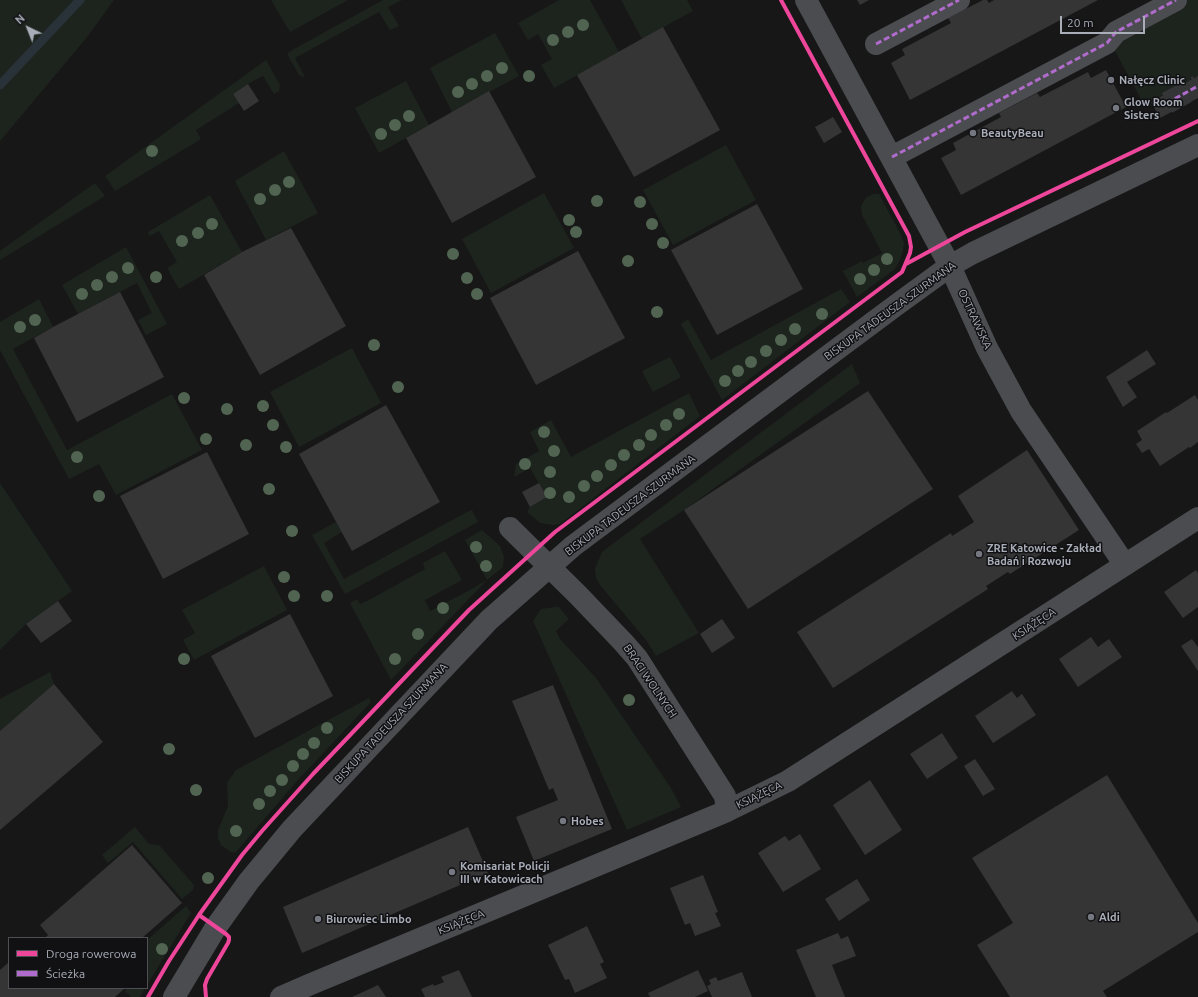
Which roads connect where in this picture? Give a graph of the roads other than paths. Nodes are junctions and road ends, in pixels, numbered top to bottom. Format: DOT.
graph roads {
  1 [pos="806,0"];
  2 [pos="959,0"];
  3 [pos="1176,0"];
  4 [pos="876,44"];
  5 [pos="1198,145"];
  6 [pos="892,157"];
  7 [pos="950,266"];
  8 [pos="1198,518"];
  9 [pos="510,528"];
  10 [pos="1124,565"];
  11 [pos="550,567"];
  12 [pos="727,811"];
  13 [pos="174,997"];
  14 [pos="281,997"];
  1 -- 6 [label="street, OSTRAWSKA"];
  2 -- 4 [label="street"];
  3 -- 6 [label="street"];
  5 -- 7 [label="street, BISKUPA TADEUSZA SZURMANA"];
  6 -- 7 [label="street, OSTRAWSKA"];
  7 -- 10 [label="street, OSTRAWSKA"];
  7 -- 11 [label="street, BISKUPA TADEUSZA SZURMANA"];
  8 -- 10 [label="street, KSIĄŻĘCA"];
  9 -- 11 [label="street, BRACI WOLNYCH"];
  10 -- 12 [label="street, KSIĄŻĘCA"];
  11 -- 12 [label="street, BRACI WOLNYCH"];
  11 -- 13 [label="street, BISKUPA TADEUSZA SZURMANA"];
  12 -- 14 [label="street, KSIĄŻĘCA"];
}
